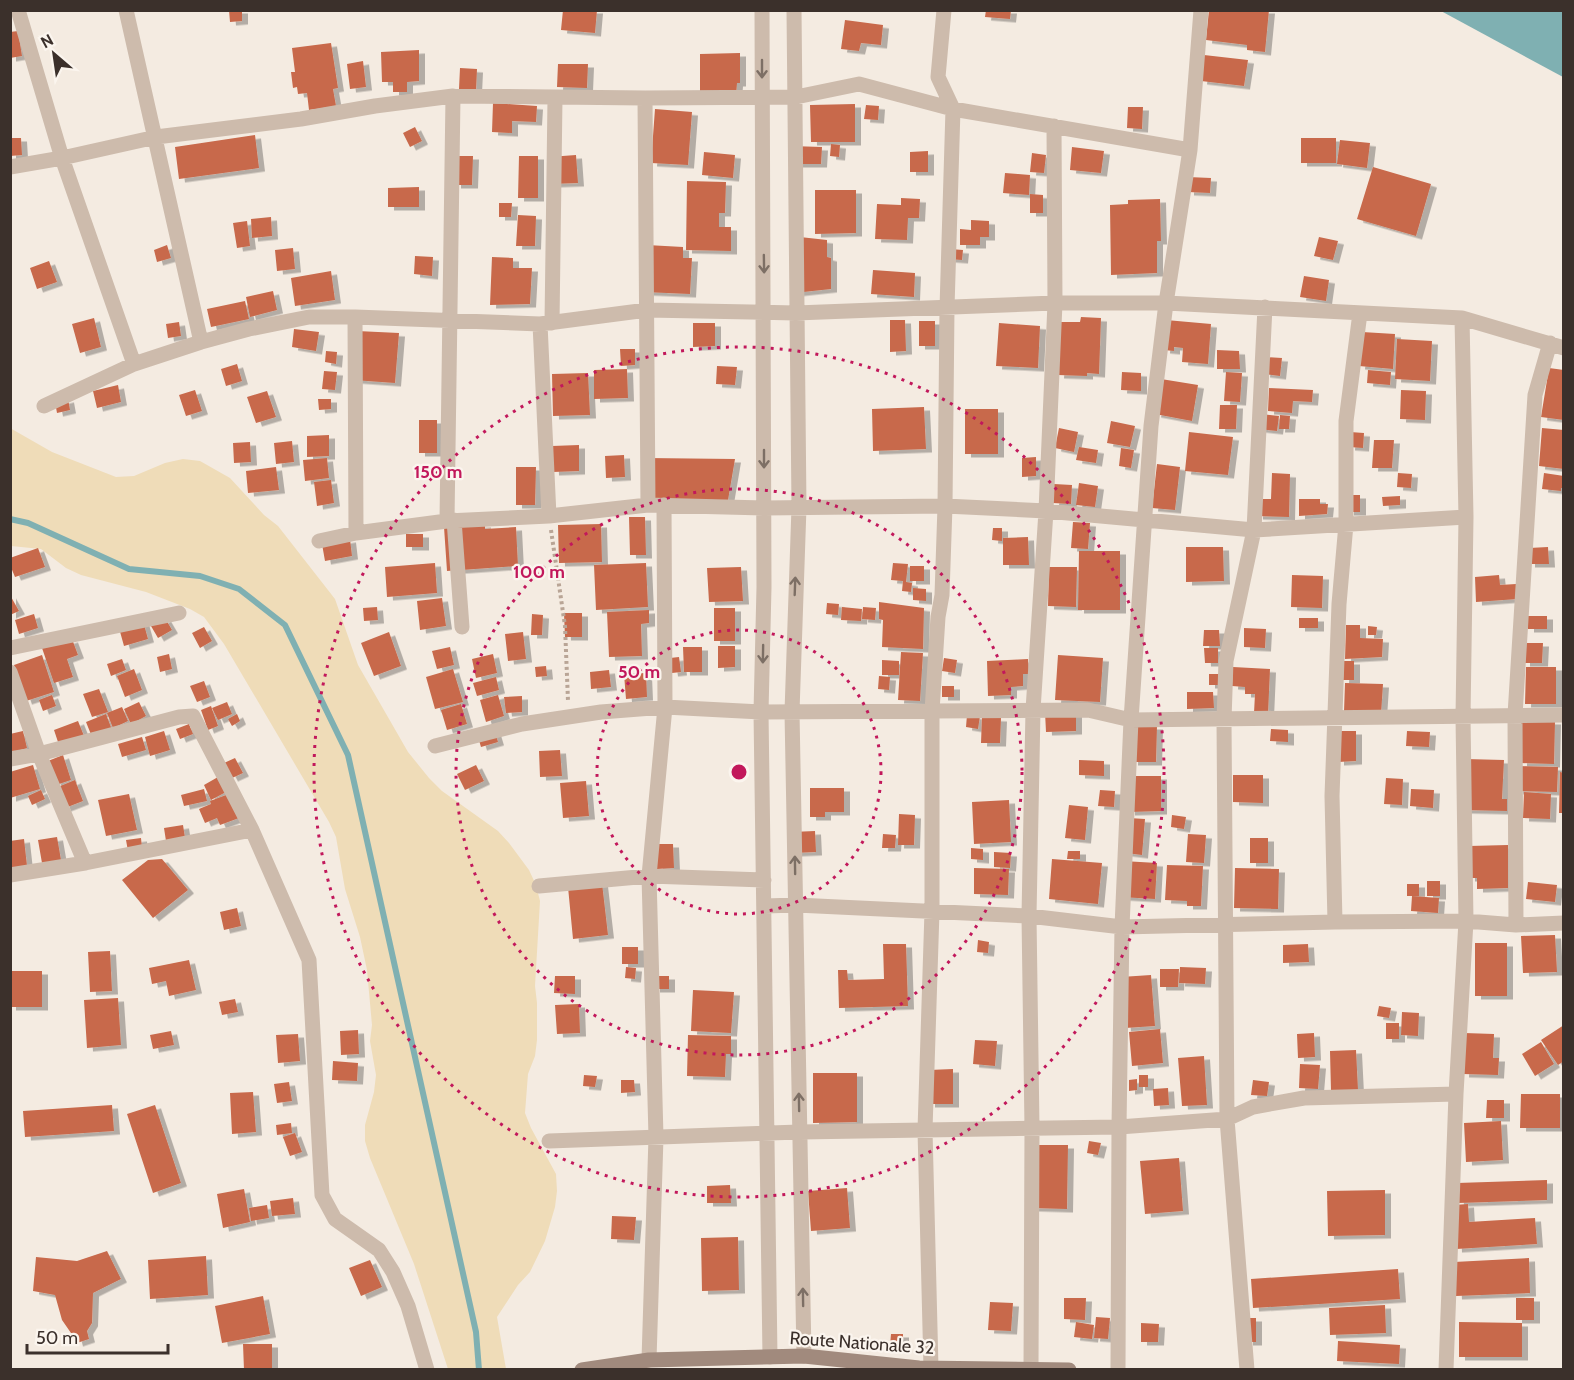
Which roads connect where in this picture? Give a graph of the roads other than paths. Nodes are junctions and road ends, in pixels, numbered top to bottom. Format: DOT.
graph roads {
  1 [pos="18,10"];
  2 [pos="126,10"];
  3 [pos="762,10"];
  4 [pos="794,10"];
  5 [pos="944,10"];
  6 [pos="1201,10"];
  7 [pos="453,96"];
  8 [pos="762,97"];
  9 [pos="796,97"];
  10 [pos="555,98"];
  11 [pos="645,98"];
  12 [pos="953,109"];
  13 [pos="1054,126"];
  14 [pos="156,137"];
  15 [pos="1190,150"];
  16 [pos="62,158"];
  17 [pos="10,167"];
  18 [pos="1055,303"];
  19 [pos="1167,303"];
  20 [pos="1265,307"];
  21 [pos="947,308"];
  22 [pos="647,310"];
  23 [pos="764,313"];
  24 [pos="796,313"];
  25 [pos="1360,313"];
  26 [pos="355,317"];
  27 [pos="1462,318"];
  28 [pos="450,320"];
  29 [pos="546,323"];
  30 [pos="201,342"];
  31 [pos="1557,346"];
  32 [pos="134,364"];
  33 [pos="44,406"];
  34 [pos="648,505"];
  35 [pos="664,505"];
  36 [pos="945,506"];
  37 [pos="799,507"];
  38 [pos="764,508"];
  39 [pos="1046,511"];
  40 [pos="549,516"];
  41 [pos="1466,517"];
  42 [pos="451,521"];
  43 [pos="1145,521"];
  44 [pos="1346,524"];
  45 [pos="1254,530"];
  46 [pos="356,533"];
  47 [pos="319,541"];
  48 [pos="178,614"];
  49 [pos="462,627"];
  50 [pos="10,648"];
  51 [pos="10,672"];
  52 [pos="665,707"];
  53 [pos="1032,710"];
  54 [pos="932,711"];
  55 [pos="761,712"];
  56 [pos="792,712"];
  57 [pos="1515,715"];
  58 [pos="1563,715"];
  59 [pos="1463,717"];
  60 [pos="1336,718"];
  61 [pos="1131,720"];
  62 [pos="1224,720"];
  63 [pos="435,746"];
  64 [pos="39,754"];
  65 [pos="10,759"];
  66 [pos="252,830"];
  67 [pos="85,863"];
  68 [pos="10,875"];
  69 [pos="649,876"];
  70 [pos="764,880"];
  71 [pos="539,886"];
  72 [pos="796,905"];
  73 [pos="765,906"];
  74 [pos="932,911"];
  75 [pos="1029,916"];
  76 [pos="1466,921"];
  77 [pos="1335,922"];
  78 [pos="1563,923"];
  79 [pos="1225,924"];
  80 [pos="1516,925"];
  81 [pos="1122,927"];
  82 [pos="1456,1094"];
  83 [pos="1227,1119"];
  84 [pos="1119,1127"];
  85 [pos="1032,1128"];
  86 [pos="925,1130"];
  87 [pos="800,1132"];
  88 [pos="767,1133"];
  89 [pos="656,1137"];
  90 [pos="549,1141"];
  91 [pos="804,1356"];
  92 [pos="770,1357"];
  93 [pos="649,1360"];
  94 [pos="923,1368"];
  95 [pos="1030,1368"];
  96 [pos="427,1370"];
  97 [pos="582,1370"];
  98 [pos="1069,1370"];
  99 [pos="1119,1370"];
  100 [pos="1247,1370"];
  101 [pos="1446,1370"];
  1 -- 16 [label="street"];
  2 -- 14 [label="street"];
  3 -- 8 [label="street, one-way"];
  4 -- 9 [label="street"];
  5 -- 12 [label="street"];
  6 -- 15 [label="street"];
  7 -- 10 [label="street"];
  7 -- 14 [label="street"];
  7 -- 28 [label="street"];
  8 -- 9 [label="street"];
  8 -- 11 [label="street"];
  8 -- 23 [label="street, one-way"];
  9 -- 12 [label="street"];
  9 -- 24 [label="street"];
  10 -- 11 [label="street"];
  10 -- 29 [label="street"];
  11 -- 22 [label="street"];
  12 -- 13 [label="street"];
  12 -- 21 [label="street"];
  13 -- 15 [label="street"];
  13 -- 18 [label="street"];
  14 -- 16 [label="street"];
  14 -- 30 [label="street"];
  15 -- 19 [label="street"];
  16 -- 17 [label="street"];
  16 -- 32 [label="street"];
  18 -- 19 [label="street"];
  18 -- 21 [label="street"];
  18 -- 39 [label="street"];
  19 -- 20 [label="street"];
  19 -- 43 [label="street"];
  20 -- 25 [label="street"];
  20 -- 45 [label="street"];
  21 -- 24 [label="street"];
  21 -- 36 [label="street"];
  22 -- 23 [label="street"];
  22 -- 29 [label="street"];
  22 -- 34 [label="street"];
  23 -- 24 [label="street"];
  23 -- 38 [label="street, one-way"];
  24 -- 37 [label="street"];
  25 -- 27 [label="street"];
  25 -- 44 [label="street"];
  26 -- 28 [label="street"];
  26 -- 30 [label="street"];
  26 -- 46 [label="street"];
  27 -- 31 [label="street"];
  27 -- 41 [label="street"];
  28 -- 29 [label="street"];
  28 -- 42 [label="street"];
  29 -- 40 [label="street"];
  30 -- 32 [label="street"];
  31 -- 57 [label="street"];
  32 -- 33 [label="street"];
  34 -- 35 [label="street"];
  34 -- 40 [label="street"];
  35 -- 38 [label="street"];
  35 -- 52 [label="street"];
  36 -- 37 [label="street"];
  36 -- 39 [label="street"];
  36 -- 54 [label="street"];
  37 -- 38 [label="street"];
  56 -- 37 [label="street, one-way"];
  38 -- 55 [label="street, one-way"];
  39 -- 43 [label="street"];
  39 -- 53 [label="street"];
  40 -- 42 [label="street"];
  41 -- 44 [label="street"];
  41 -- 59 [label="street"];
  42 -- 46 [label="street"];
  42 -- 49 [label="street"];
  43 -- 45 [label="street"];
  43 -- 61 [label="street"];
  44 -- 45 [label="street"];
  44 -- 60 [label="street"];
  45 -- 62 [label="street"];
  46 -- 47 [label="street"];
  48 -- 50 [label="street"];
  51 -- 64 [label="street"];
  52 -- 55 [label="street"];
  52 -- 63 [label="street"];
  52 -- 69 [label="street"];
  53 -- 54 [label="street"];
  53 -- 61 [label="street"];
  53 -- 75 [label="street"];
  54 -- 56 [label="street"];
  54 -- 74 [label="street"];
  55 -- 56 [label="street"];
  55 -- 70 [label="street"];
  72 -- 56 [label="street, one-way"];
  57 -- 58 [label="street"];
  57 -- 59 [label="street"];
  57 -- 80 [label="street"];
  59 -- 60 [label="street"];
  59 -- 76 [label="street"];
  60 -- 62 [label="street"];
  60 -- 77 [label="street"];
  61 -- 62 [label="street"];
  61 -- 81 [label="street"];
  62 -- 79 [label="street"];
  64 -- 65 [label="street"];
  64 -- 66 [label="street"];
  64 -- 67 [label="street"];
  66 -- 67 [label="street"];
  66 -- 96 [label="street"];
  67 -- 68 [label="street"];
  69 -- 70 [label="street"];
  69 -- 71 [label="street"];
  69 -- 89 [label="street"];
  70 -- 73 [label="street"];
  72 -- 73 [label="street"];
  72 -- 74 [label="street"];
  87 -- 72 [label="street, one-way"];
  73 -- 88 [label="street"];
  74 -- 75 [label="street"];
  74 -- 86 [label="street"];
  75 -- 81 [label="street"];
  75 -- 85 [label="street"];
  76 -- 77 [label="street"];
  76 -- 80 [label="street"];
  76 -- 82 [label="street"];
  77 -- 79 [label="street"];
  78 -- 80 [label="street"];
  79 -- 81 [label="street"];
  79 -- 83 [label="street"];
  81 -- 84 [label="street"];
  82 -- 83 [label="street"];
  82 -- 101 [label="street"];
  83 -- 84 [label="street"];
  83 -- 100 [label="street"];
  84 -- 85 [label="street"];
  84 -- 99 [label="street"];
  85 -- 86 [label="street"];
  85 -- 95 [label="street"];
  86 -- 87 [label="street"];
  86 -- 94 [label="street"];
  87 -- 88 [label="street"];
  91 -- 87 [label="street, one-way"];
  88 -- 89 [label="street"];
  88 -- 92 [label="street"];
  89 -- 90 [label="street"];
  89 -- 93 [label="street"];
  91 -- 92 [label="street, Route Nationale 32"];
  91 -- 94 [label="street, Route Nationale 32"];
  92 -- 93 [label="street, Route Nationale 32"];
  93 -- 97 [label="street, Route Nationale 32"];
  94 -- 95 [label="street, Route Nationale 32"];
  95 -- 98 [label="street, Route Nationale 32"];
}
